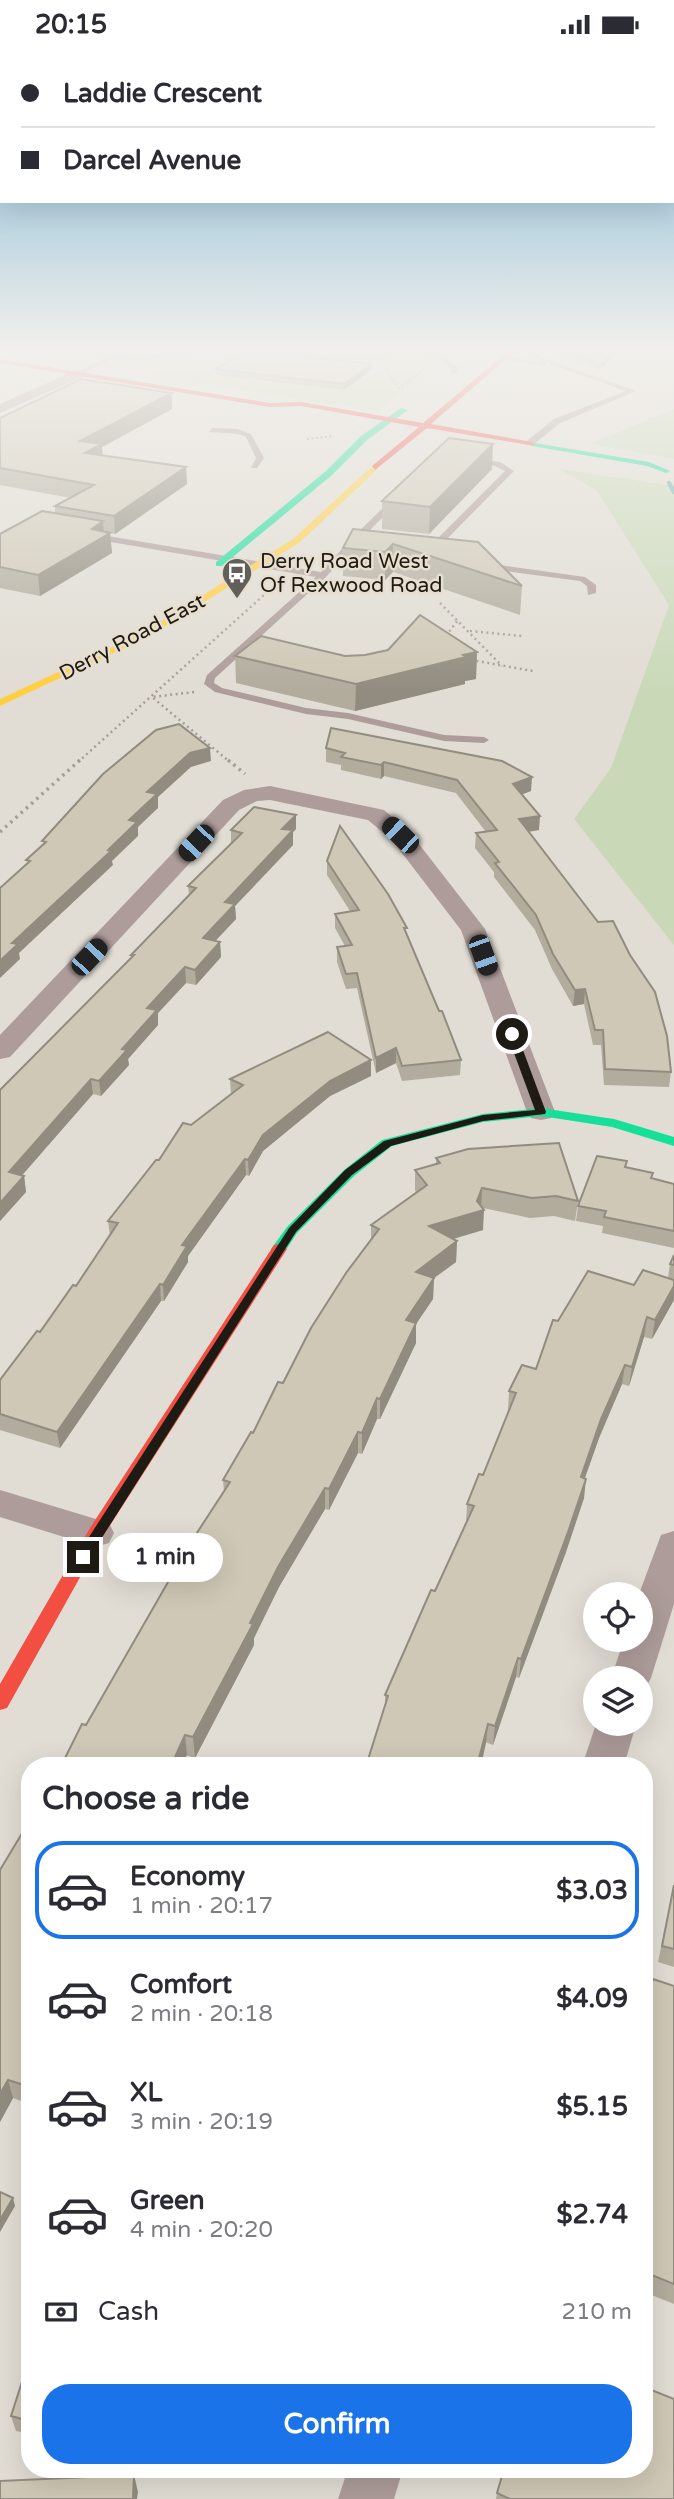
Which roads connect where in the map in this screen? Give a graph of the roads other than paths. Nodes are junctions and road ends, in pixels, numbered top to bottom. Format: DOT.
graph roads {
  1 [pos="257,462"];
  2 [pos="339,462"];
  3 [pos="385,462"];
  4 [pos="486,462"];
  5 [pos="593,462"];
  6 [pos="640,462"];
  7 [pos="254,466"];
  8 [pos="670,472"];
  9 [pos="402,494"];
  10 [pos="363,531"];
  11 [pos="374,532"];
  12 [pos="83,535"];
  13 [pos="412,537"];
  14 [pos="345,551"];
  15 [pos="365,553"];
  16 [pos="226,560"];
  17 [pos="470,564"];
  18 [pos="256,566"];
  19 [pos="209,569"];
  20 [pos="323,575"];
  21 [pos="592,593"];
  22 [pos="0,703"];
  23 [pos="484,740"];
  24 [pos="0,1051"];
  25 [pos="541,1112"];
  26 [pos="674,1142"];
  27 [pos="0,1503"];
  28 [pos="96,1533"];
  29 [pos="674,1545"];
  30 [pos="635,1666"];
  31 [pos="0,1702"];
  32 [pos="612,1736"];
  33 [pos="606,1757"];
  34 [pos="373,2478"];
  35 [pos="366,2499"];
  1 -- 7 [label="lane"];
  2 -- 16 [label="main road, Derry Road East"];
  3 -- 18 [label="main road, Derry Road East"];
  4 -- 13 [label="lane"];
  5 -- 8 [label="main road"];
  6 -- 8 [label="main road"];
  9 -- 10 [label="lane"];
  10 -- 11 [label="lane"];
  10 -- 14 [label="lane"];
  12 -- 16 [label="lane"];
  14 -- 15 [label="lane"];
  14 -- 20 [label="lane"];
  16 -- 18 [label="lane"];
  16 -- 19 [label="main road, Derry Road East"];
  17 -- 21 [label="lane"];
  18 -- 20 [label="lane"];
  18 -- 22 [label="main road, Derry Road East"];
  20 -- 23 [label="lane"];
  24 -- 25 [label="street"];
  25 -- 26 [label="main road"];
  25 -- 28 [label="main road"];
  27 -- 28 [label="street"];
  28 -- 31 [label="main road"];
  29 -- 30 [label="street"];
  32 -- 33 [label="street"];
  34 -- 35 [label="street"];
}
